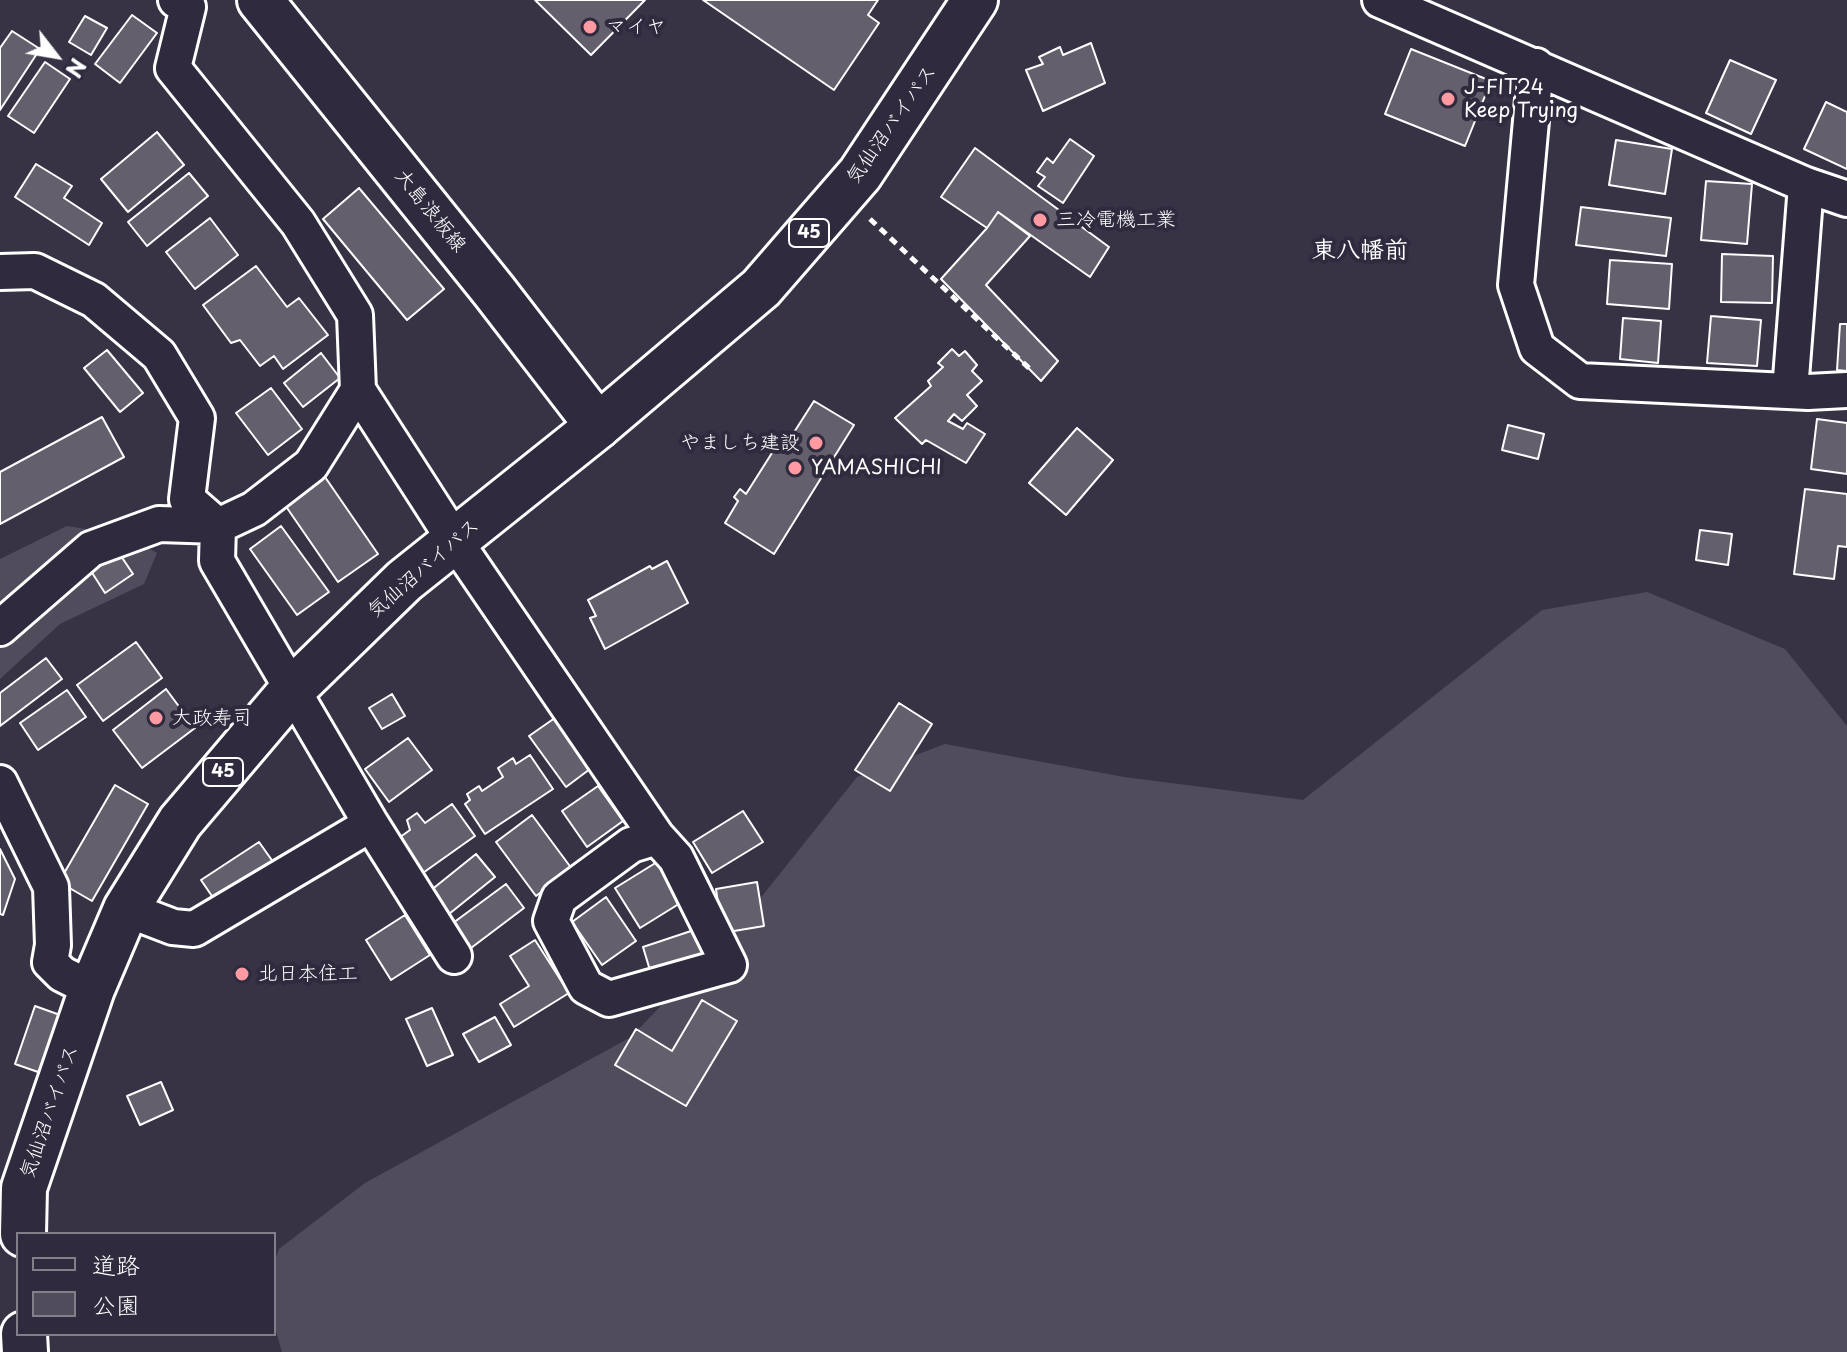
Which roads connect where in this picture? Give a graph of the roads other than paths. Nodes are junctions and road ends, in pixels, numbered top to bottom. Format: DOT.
graph roads {
  1 [pos="260,0"];
  2 [pos="975,0"];
  3 [pos="1380,0"];
  4 [pos="187,2"];
  5 [pos="1536,66"];
  6 [pos="1806,185"];
  7 [pos="1847,199"];
  8 [pos="0,272"];
  9 [pos="358,390"];
  10 [pos="1847,390"];
  11 [pos="1790,391"];
  12 [pos="598,426"];
  13 [pos="218,526"];
  14 [pos="455,541"];
  15 [pos="0,628"];
  16 [pos="292,690"];
  17 [pos="0,783"];
  18 [pos="371,824"];
  19 [pos="657,837"];
  20 [pos="126,909"];
  21 [pos="454,956"];
  22 [pos="92,989"];
  23 [pos="12,1189"];
  24 [pos="23,1232"];
  1 -- 12 [label="main road, 大島浪板線"];
  2 -- 12 [label="main road, 気仙沼バイパス / 45"];
  3 -- 5 [label="street"];
  4 -- 9 [label="street"];
  5 -- 6 [label="street"];
  5 -- 11 [label="street"];
  6 -- 7 [label="street"];
  6 -- 11 [label="street"];
  8 -- 13 [label="street"];
  9 -- 13 [label="street"];
  9 -- 14 [label="street"];
  10 -- 11 [label="street"];
  12 -- 14 [label="main road, 気仙沼バイパス / 45"];
  13 -- 15 [label="street"];
  13 -- 16 [label="street"];
  14 -- 16 [label="main road, 気仙沼バイパス / 45"];
  14 -- 19 [label="street"];
  16 -- 18 [label="street"];
  16 -- 20 [label="main road, 気仙沼バイパス / 45"];
  17 -- 22 [label="street"];
  18 -- 20 [label="street"];
  18 -- 21 [label="street"];
  19 -- 19 [label="street"];
  20 -- 22 [label="main road, 気仙沼バイパス / 45"];
  22 -- 23 [label="main road, 気仙沼バイパス / 45"];
  23 -- 24 [label="main road, 気仙沼バイパス / 45"];
}
